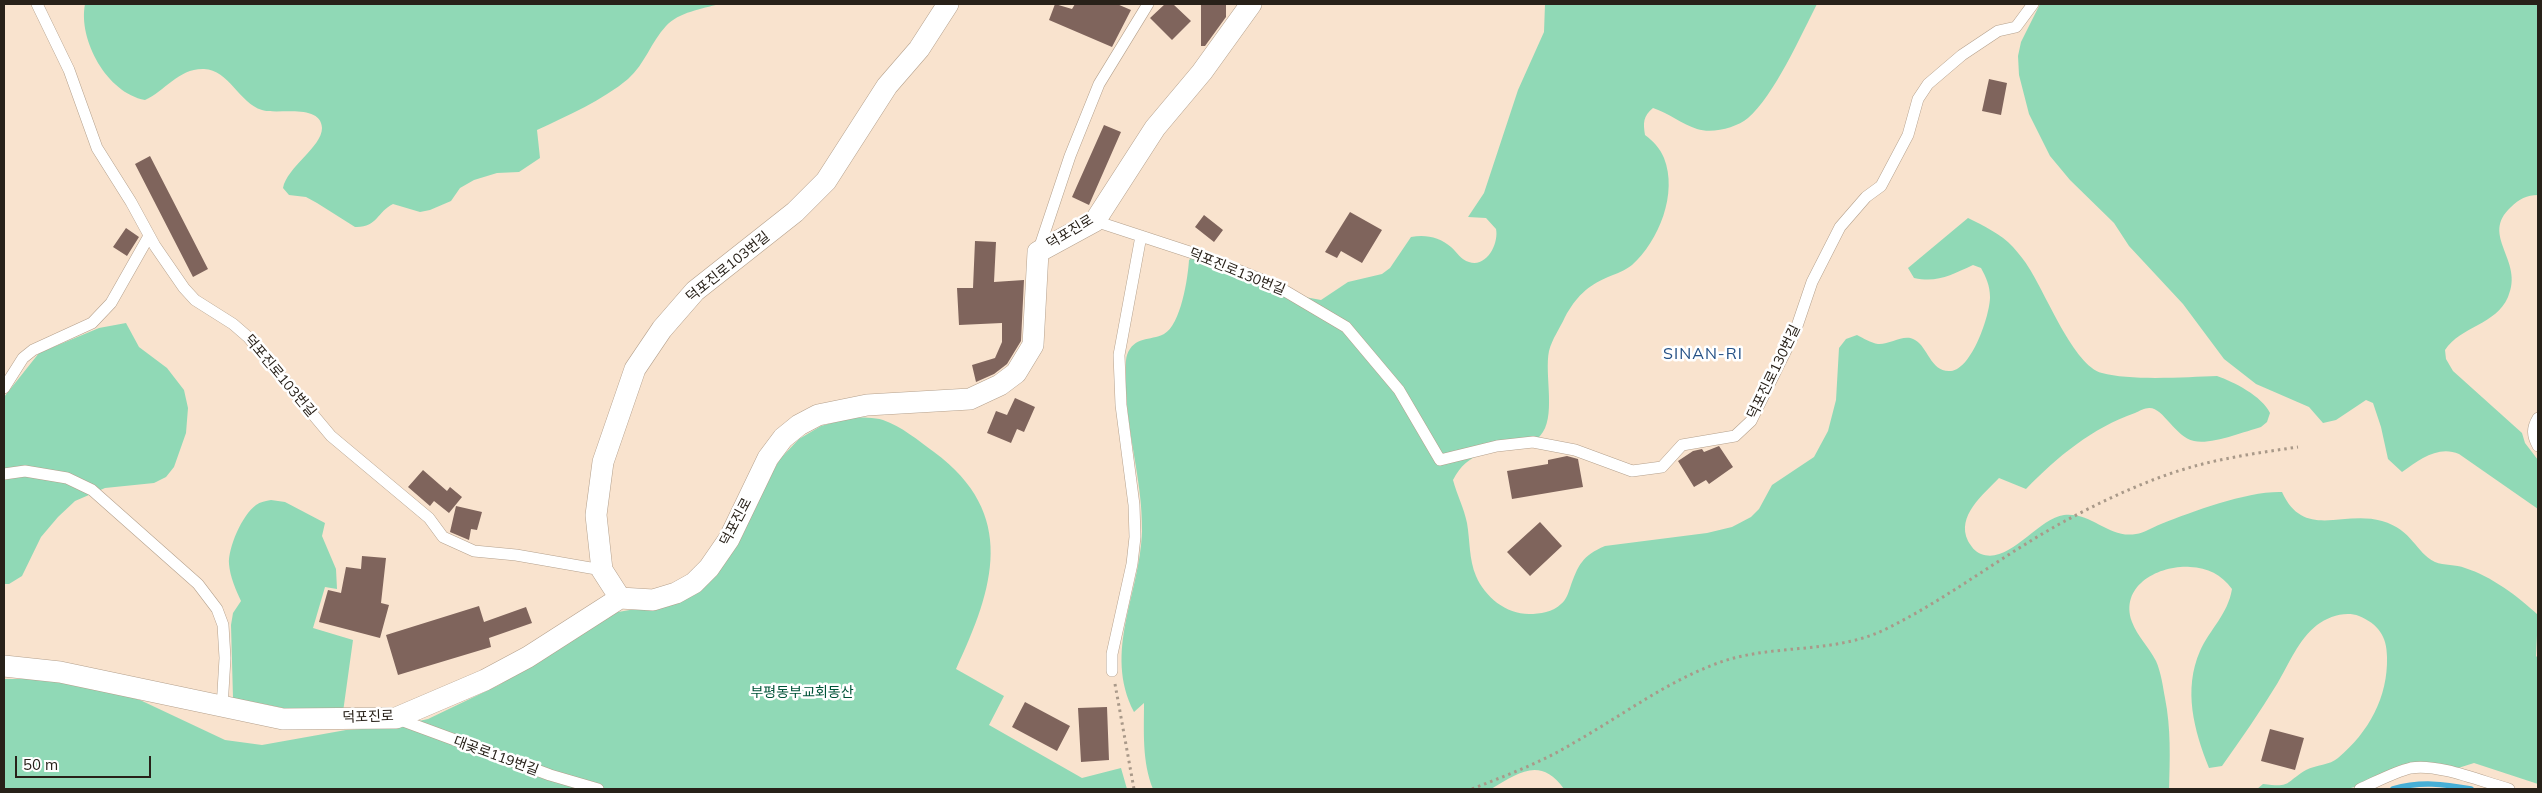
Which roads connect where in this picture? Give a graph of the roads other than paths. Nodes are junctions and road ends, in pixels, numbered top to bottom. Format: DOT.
graph roads {
  1 [pos="37,4"];
  2 [pos="948,4"];
  3 [pos="1148,4"];
  4 [pos="1251,4"];
  5 [pos="2033,4"];
  6 [pos="1095,220"];
  7 [pos="149,236"];
  8 [pos="1141,236"];
  9 [pos="1038,252"];
  10 [pos="4,388"];
  11 [pos="2538,418"];
  12 [pos="2538,446"];
  13 [pos="4,474"];
  14 [pos="602,570"];
  15 [pos="620,598"];
  16 [pos="4,666"];
  17 [pos="1112,671"];
  18 [pos="222,708"];
  19 [pos="396,718"];
  20 [pos="598,789"];
  21 [pos="2360,789"];
  22 [pos="2509,789"];
  1 -- 7 [label="lane, 덕포진로103번길"];
  2 -- 14 [label="street, 덕포진로103번길"];
  3 -- 9 [label="lane"];
  4 -- 6 [label="street, 덕포진로"];
  5 -- 8 [label="lane, 덕포진로130번길"];
  6 -- 8 [label="lane, 덕포진로130번길"];
  6 -- 9 [label="street, 덕포진로"];
  7 -- 10 [label="lane"];
  7 -- 14 [label="lane, 덕포진로103번길"];
  8 -- 17 [label="lane"];
  9 -- 15 [label="street, 덕포진로"];
  11 -- 12 [label="lane"];
  13 -- 18 [label="lane"];
  14 -- 15 [label="street, 덕포진로103번길"];
  15 -- 19 [label="street, 덕포진로"];
  16 -- 18 [label="street, 덕포진로"];
  18 -- 19 [label="street, 덕포진로"];
  19 -- 20 [label="lane, 대곶로119번길"];
  21 -- 22 [label="lane"];
}
